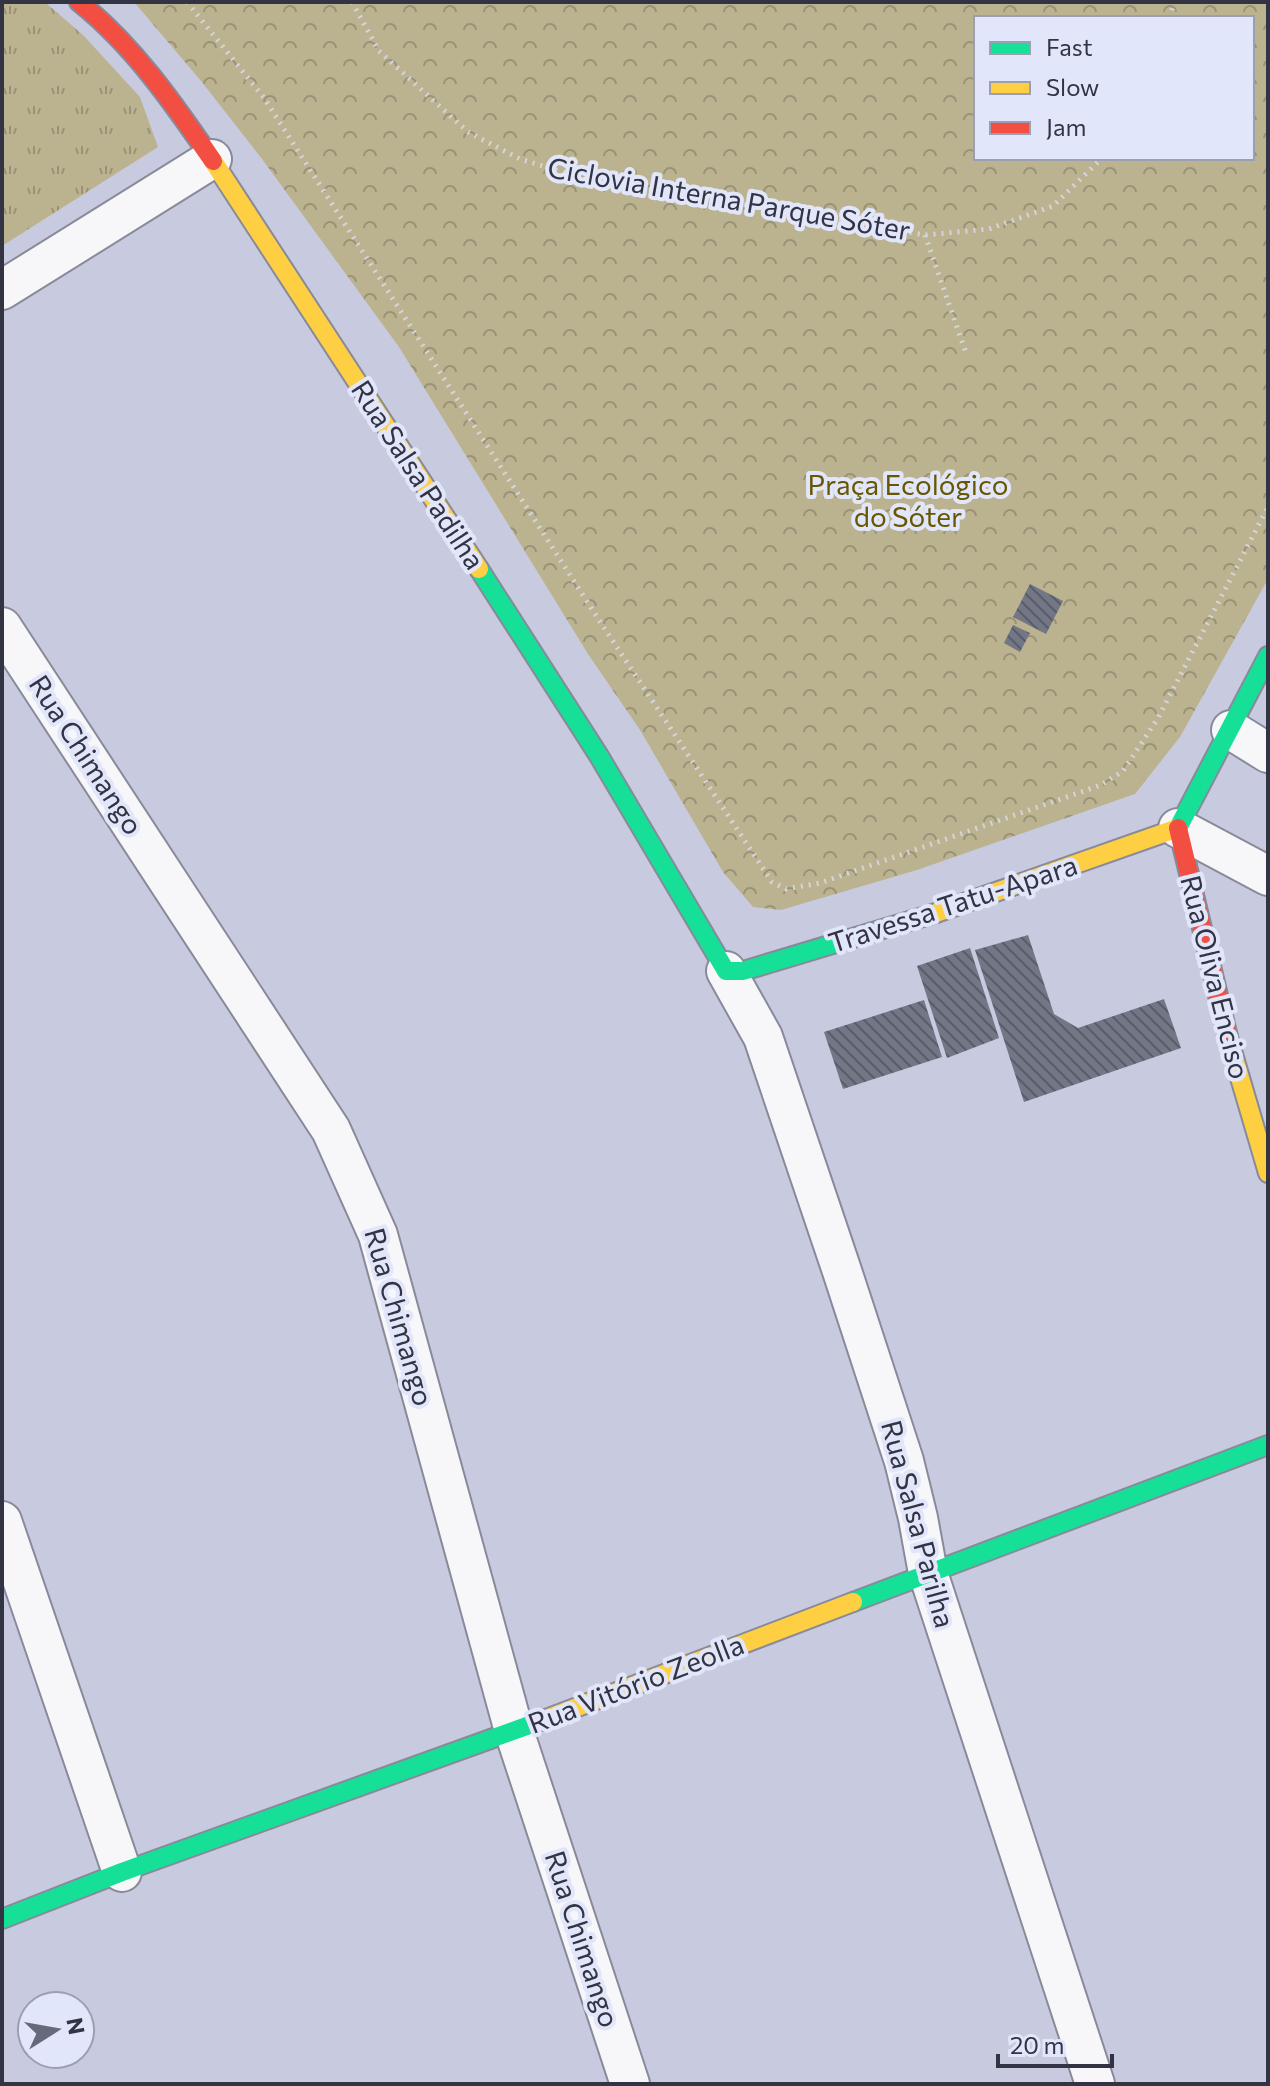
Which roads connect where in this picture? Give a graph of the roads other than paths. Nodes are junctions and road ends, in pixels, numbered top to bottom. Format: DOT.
graph roads {
  1 [pos="79,2"];
  2 [pos="212,159"];
  3 [pos="2,290"];
  4 [pos="2,627"];
  5 [pos="1268,656"];
  6 [pos="1231,730"];
  7 [pos="1268,753"];
  8 [pos="1178,828"];
  9 [pos="1268,876"];
  10 [pos="726,971"];
  11 [pos="1268,1173"];
  12 [pos="1268,1445"];
  13 [pos="2,1521"];
  14 [pos="928,1573"];
  15 [pos="514,1731"];
  16 [pos="122,1872"];
  17 [pos="2,1919"];
  18 [pos="630,2084"];
  19 [pos="1095,2084"];
  1 -- 2 [label="main road, Rua Salsa Padilha"];
  2 -- 3 [label="street"];
  2 -- 10 [label="main road, Rua Salsa Padilha"];
  4 -- 15 [label="street, Rua Chimango"];
  5 -- 6 [label="main road"];
  6 -- 7 [label="street"];
  6 -- 8 [label="main road"];
  8 -- 9 [label="street"];
  8 -- 10 [label="main road, Travessa Tatu-Apara"];
  8 -- 11 [label="main road, Rua Oliva Enciso"];
  10 -- 14 [label="street, Rua Salsa Parilha"];
  12 -- 14 [label="main road, Rua Vitório Zeolla"];
  13 -- 16 [label="street"];
  14 -- 15 [label="main road, Rua Vitório Zeolla"];
  14 -- 19 [label="street, Rua Salsa Parilha"];
  15 -- 16 [label="main road, Rua Vitório Zeolla"];
  15 -- 18 [label="street, Rua Chimango"];
  16 -- 17 [label="main road, Rua Vitório Zeolla"];
}
